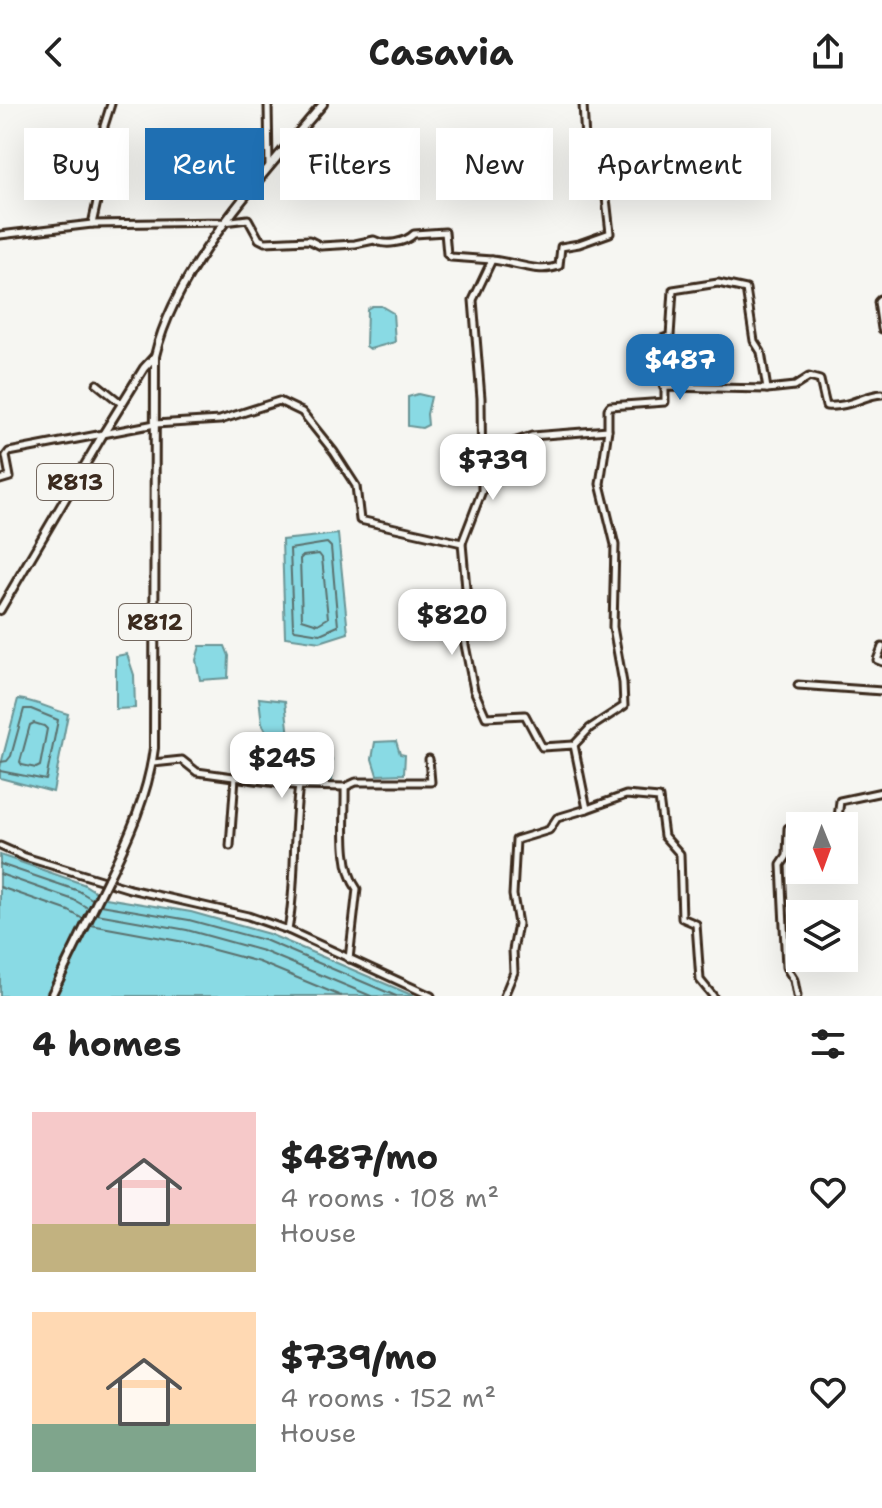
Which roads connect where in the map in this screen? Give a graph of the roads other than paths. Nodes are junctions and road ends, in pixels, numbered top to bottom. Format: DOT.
graph roads {
  1 [pos="111,104"];
  2 [pos="268,104"];
  3 [pos="323,104"];
  4 [pos="583,104"];
  5 [pos="269,167"];
  6 [pos="224,222"];
  7 [pos="92,224"];
  8 [pos="0,235"];
  9 [pos="492,260"];
  10 [pos="882,298"];
  11 [pos="882,329"];
  12 [pos="155,356"];
  13 [pos="97,384"];
  14 [pos="664,387"];
  15 [pos="767,389"];
  16 [pos="882,394"];
  17 [pos="122,404"];
  18 [pos="155,424"];
  19 [pos="608,430"];
  20 [pos="102,436"];
  21 [pos="480,453"];
  22 [pos="0,480"];
  23 [pos="462,543"];
  24 [pos="0,610"];
  25 [pos="882,647"];
  26 [pos="882,662"];
  27 [pos="798,685"];
  28 [pos="882,691"];
  29 [pos="574,745"];
  30 [pos="429,759"];
  31 [pos="152,764"];
  32 [pos="235,777"];
  33 [pos="299,786"];
  34 [pos="345,787"];
  35 [pos="882,792"];
  36 [pos="587,809"];
  37 [pos="839,812"];
  38 [pos="0,846"];
  39 [pos="230,846"];
  40 [pos="786,858"];
  41 [pos="288,930"];
  42 [pos="349,959"];
  43 [pos="51,996"];
  44 [pos="431,996"];
  45 [pos="504,996"];
  46 [pos="713,996"];
  47 [pos="797,996"];
  1 -- 7 [label="street"];
  2 -- 5 [label="street"];
  3 -- 5 [label="main road, R812"];
  4 -- 9 [label="street"];
  5 -- 6 [label="main road, R812"];
  6 -- 7 [label="street"];
  6 -- 9 [label="street"];
  6 -- 12 [label="main road, R812"];
  7 -- 8 [label="street"];
  9 -- 21 [label="street"];
  10 -- 11 [label="street"];
  12 -- 17 [label="main road, R813"];
  12 -- 18 [label="main road, R812"];
  13 -- 17 [label="street"];
  14 -- 15 [label="street"];
  14 -- 15 [label="street"];
  14 -- 19 [label="street"];
  15 -- 16 [label="street"];
  17 -- 20 [label="main road, R813"];
  18 -- 20 [label="street"];
  18 -- 23 [label="street"];
  18 -- 31 [label="main road, R812"];
  19 -- 21 [label="street"];
  19 -- 29 [label="street"];
  20 -- 22 [label="street"];
  20 -- 24 [label="main road, R813"];
  21 -- 23 [label="street"];
  23 -- 29 [label="street"];
  25 -- 26 [label="street"];
  27 -- 28 [label="street"];
  29 -- 36 [label="street"];
  30 -- 34 [label="street"];
  31 -- 32 [label="street"];
  31 -- 43 [label="main road, R812, bridge"];
  32 -- 33 [label="street"];
  32 -- 39 [label="street"];
  33 -- 34 [label="street"];
  33 -- 41 [label="street"];
  34 -- 42 [label="street"];
  35 -- 37 [label="street"];
  36 -- 45 [label="street"];
  36 -- 46 [label="street"];
  38 -- 41 [label="street"];
  40 -- 47 [label="street"];
  41 -- 42 [label="street"];
  42 -- 44 [label="street"];
}
